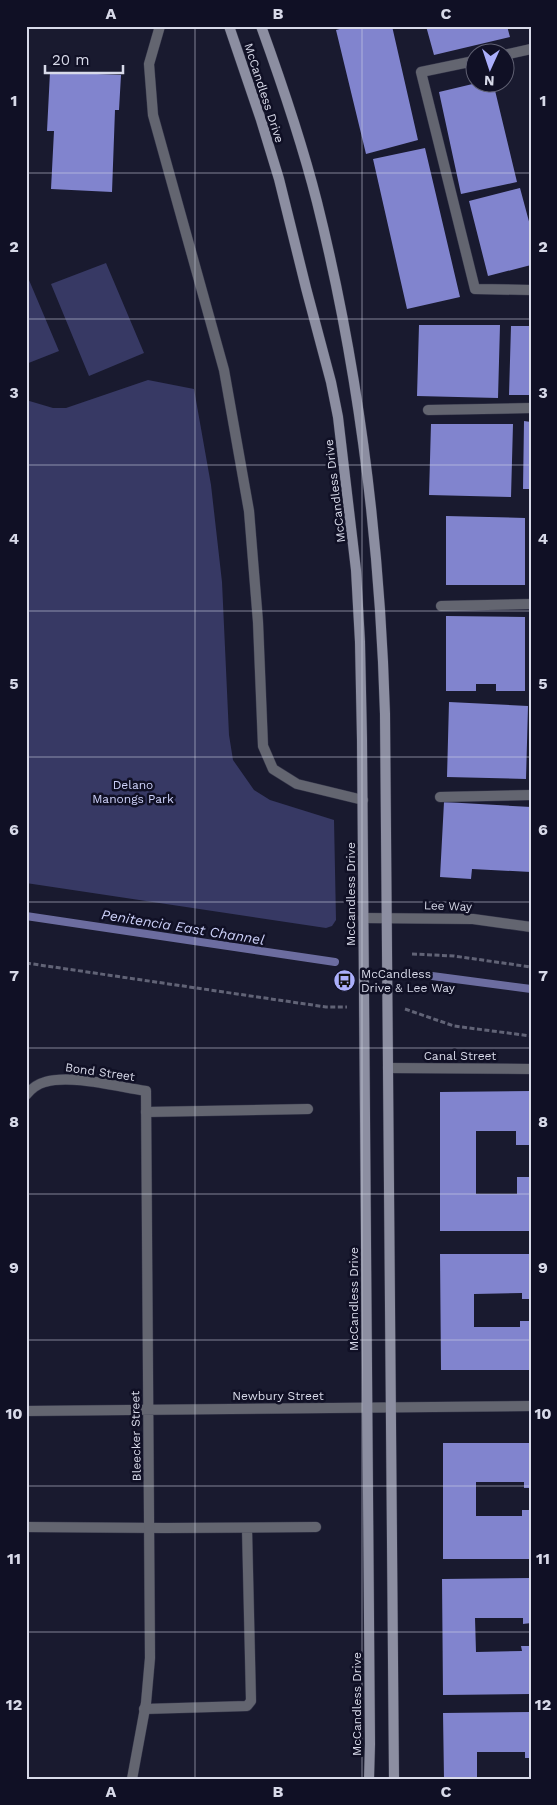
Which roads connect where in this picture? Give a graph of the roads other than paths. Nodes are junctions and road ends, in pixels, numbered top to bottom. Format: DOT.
graph roads {
  1 [pos="160,26"];
  2 [pos="229,26"];
  3 [pos="261,26"];
  4 [pos="531,49"];
  5 [pos="514,52"];
  6 [pos="464,63"];
  7 [pos="531,290"];
  8 [pos="531,408"];
  9 [pos="428,410"];
  10 [pos="531,604"];
  11 [pos="441,606"];
  12 [pos="531,795"];
  13 [pos="440,796"];
  14 [pos="363,800"];
  15 [pos="364,918"];
  16 [pos="387,918"];
  17 [pos="531,927"];
  18 [pos="388,1068"];
  19 [pos="531,1069"];
  20 [pos="146,1091"];
  21 [pos="26,1095"];
  22 [pos="308,1109"];
  23 [pos="146,1112"];
  24 [pos="531,1406"];
  25 [pos="367,1408"];
  26 [pos="390,1408"];
  27 [pos="148,1409"];
  28 [pos="26,1411"];
  29 [pos="26,1526"];
  30 [pos="316,1527"];
  31 [pos="150,1528"];
  32 [pos="247,1528"];
  33 [pos="144,1709"];
  34 [pos="132,1779"];
  35 [pos="369,1779"];
  36 [pos="394,1779"];
  1 -- 14 [label="street"];
  2 -- 14 [label="main road, McCandless Drive"];
  3 -- 16 [label="main road, McCandless Drive"];
  4 -- 5 [label="street"];
  6 -- 7 [label="street"];
  8 -- 9 [label="street"];
  10 -- 11 [label="street"];
  12 -- 13 [label="street"];
  14 -- 15 [label="main road, McCandless Drive"];
  15 -- 16 [label="street, Lee Way"];
  15 -- 25 [label="main road, McCandless Drive"];
  16 -- 17 [label="street, Lee Way"];
  16 -- 18 [label="main road, McCandless Drive"];
  18 -- 19 [label="street, Canal Street"];
  18 -- 26 [label="main road, McCandless Drive"];
  20 -- 21 [label="street, Bond Street"];
  20 -- 23 [label="street, Bleecker Street"];
  22 -- 23 [label="street"];
  23 -- 27 [label="street, Bleecker Street"];
  24 -- 26 [label="street, Newbury Street"];
  25 -- 26 [label="street, Newbury Street"];
  25 -- 27 [label="street, Newbury Street"];
  25 -- 35 [label="main road, McCandless Drive"];
  26 -- 36 [label="main road, McCandless Drive"];
  27 -- 28 [label="street, Newbury Street"];
  27 -- 31 [label="street, Bleecker Street"];
  29 -- 31 [label="street"];
  30 -- 32 [label="street"];
  31 -- 32 [label="street"];
  31 -- 33 [label="street, Bleecker Street"];
  32 -- 33 [label="street"];
  33 -- 34 [label="street, Bleecker Street"];
}
